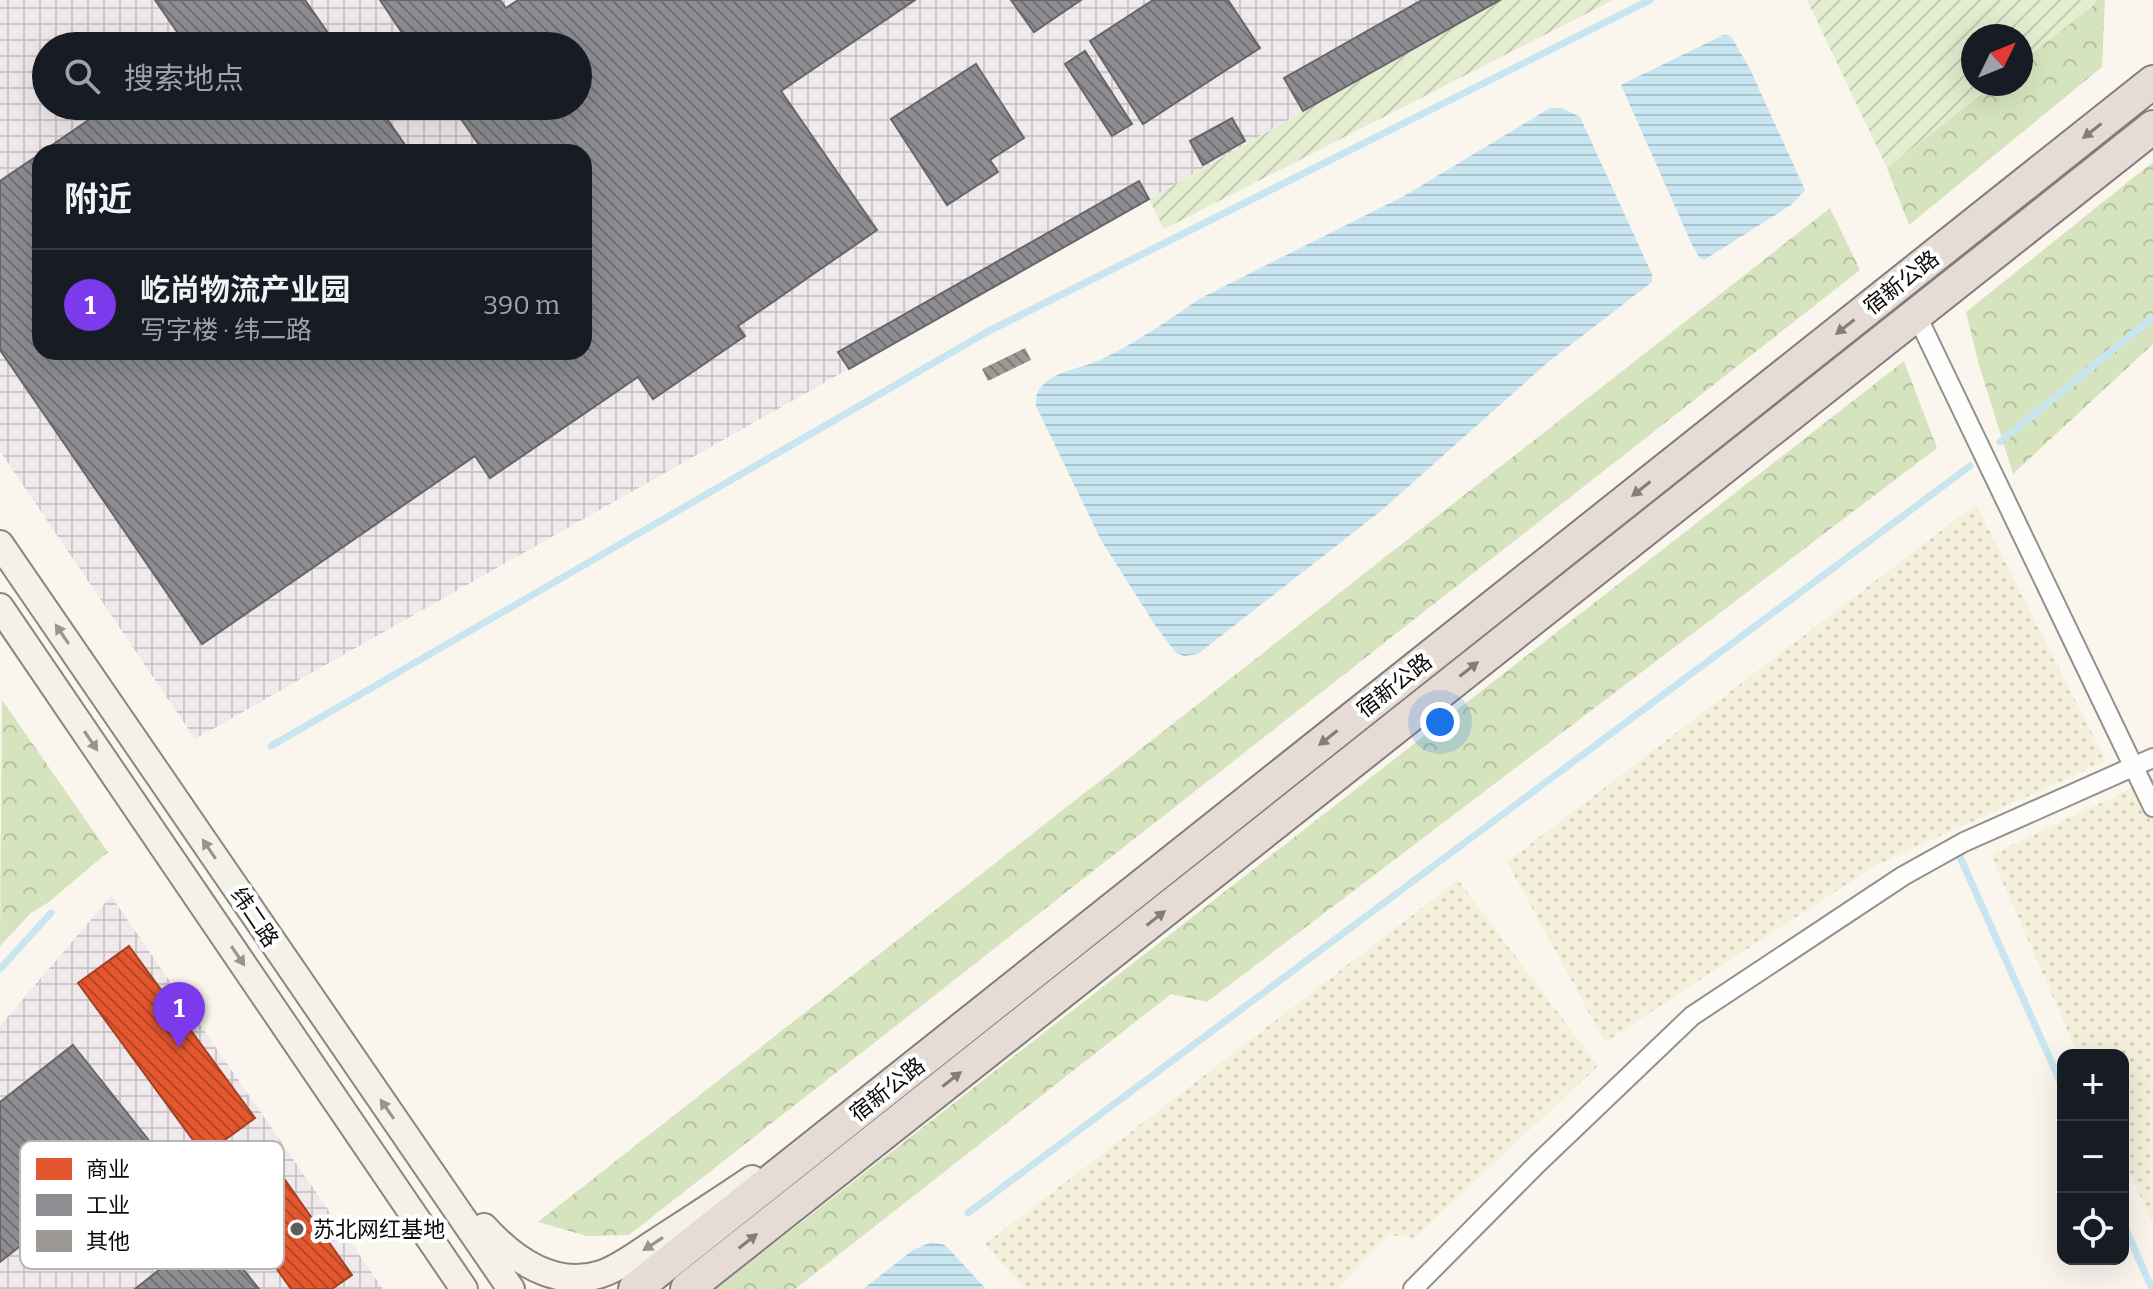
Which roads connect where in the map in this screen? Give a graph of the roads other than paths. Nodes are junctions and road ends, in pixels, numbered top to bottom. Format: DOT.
graph roads {
  1 [pos="2153,82"];
  2 [pos="2153,127"];
  3 [pos="1916,314"];
  4 [pos="0,544"];
  5 [pos="0,607"];
  6 [pos="2153,758"];
  7 [pos="2133,765"];
  8 [pos="2153,807"];
  9 [pos="903,1075"];
  10 [pos="362,1139"];
  11 [pos="420,1157"];
  12 [pos="447,1289"];
  13 [pos="464,1289"];
  14 [pos="511,1289"];
  15 [pos="635,1289"];
  16 [pos="687,1289"];
  17 [pos="1413,1289"];
  1 -- 9 [label="highway, 宿新公路, one-way"];
  2 -- 3 [label="highway, 宿新公路"];
  3 -- 7 [label="street"];
  16 -- 3 [label="highway, 宿新公路, one-way"];
  11 -- 4 [label="street, 纬二路, one-way"];
  5 -- 10 [label="street, 纬二路, one-way"];
  6 -- 7 [label="street"];
  7 -- 8 [label="street"];
  7 -- 17 [label="street"];
  9 -- 11 [label="street, one-way"];
  9 -- 15 [label="highway, 宿新公路"];
  10 -- 12 [label="street"];
  10 -- 13 [label="street, 纬二路"];
  11 -- 14 [label="street, 纬二路"];
}
